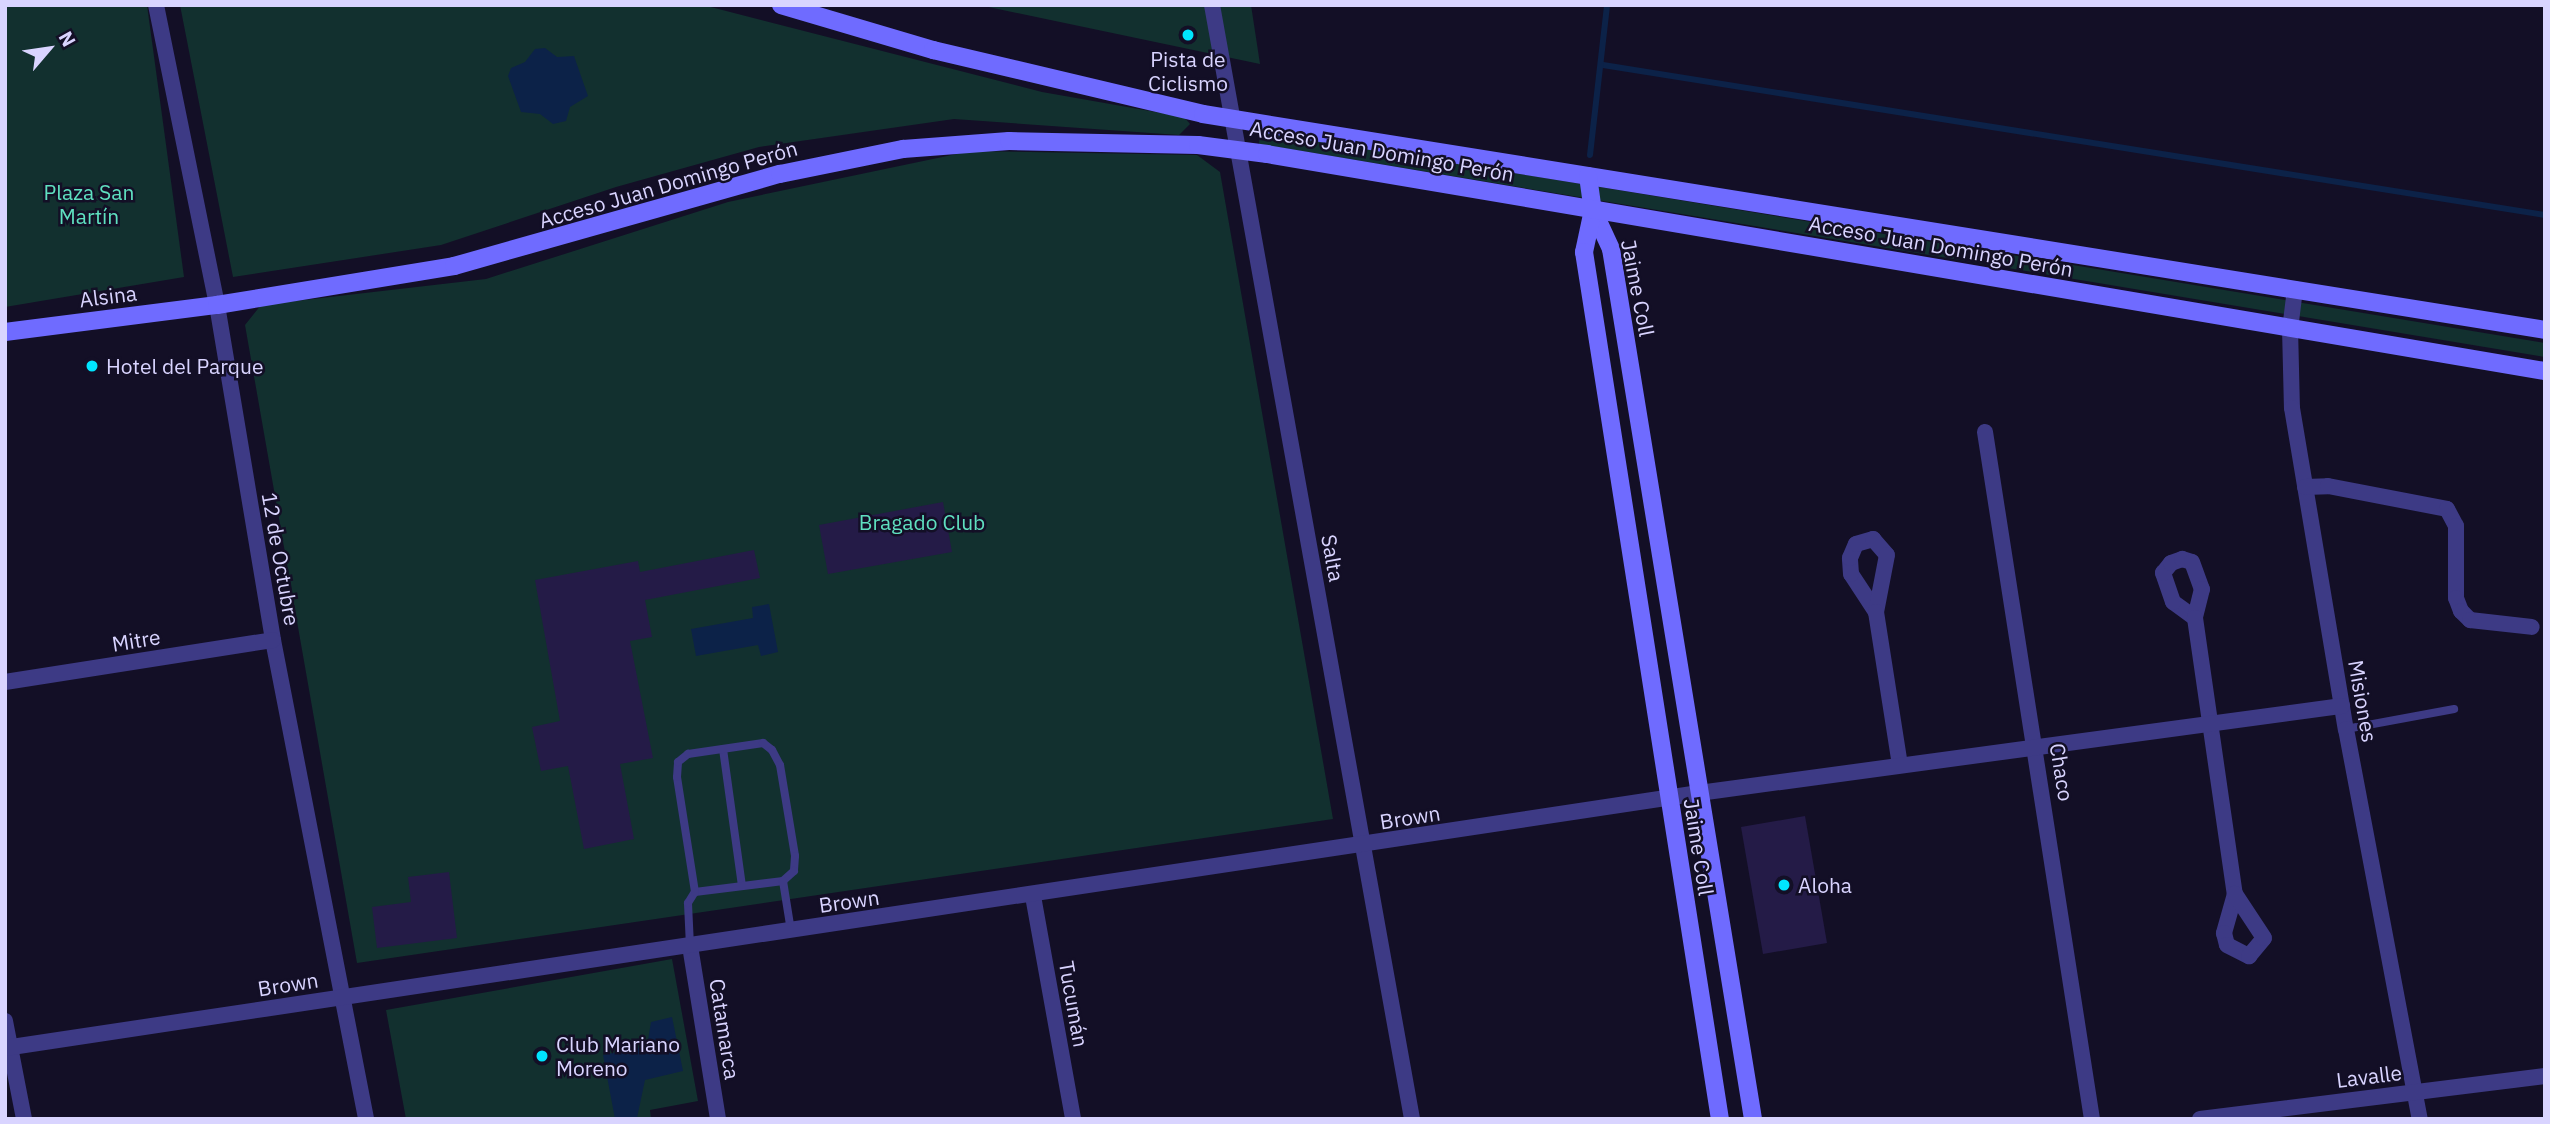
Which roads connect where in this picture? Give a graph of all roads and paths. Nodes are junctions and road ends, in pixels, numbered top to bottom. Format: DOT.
graph roads {
  1 [pos="156,5"];
  2 [pos="781,5"];
  3 [pos="1212,5"];
  4 [pos="1231,117"];
  5 [pos="1237,150"];
  6 [pos="1588,176"];
  7 [pos="1593,210"];
  8 [pos="2295,289"];
  9 [pos="217,304"];
  10 [pos="2290,328"];
  11 [pos="2545,330"];
  12 [pos="5,332"];
  13 [pos="2545,371"];
  14 [pos="1985,432"];
  15 [pos="2305,487"];
  16 [pos="1876,612"];
  17 [pos="2195,618"];
  18 [pos="2532,627"];
  19 [pos="273,640"];
  20 [pos="5,682"];
  21 [pos="2342,706"];
  22 [pos="2454,709"];
  23 [pos="2208,724"];
  24 [pos="2346,729"];
  25 [pos="2037,746"];
  26 [pos="723,749"];
  27 [pos="1900,765"];
  28 [pos="1699,793"];
  29 [pos="1668,797"];
  30 [pos="1364,845"];
  31 [pos="783,881"];
  32 [pos="742,886"];
  33 [pos="695,892"];
  34 [pos="2235,894"];
  35 [pos="1033,896"];
  36 [pos="791,931"];
  37 [pos="691,946"];
  38 [pos="341,998"];
  39 [pos="5,1021"];
  40 [pos="8,1048"];
  41 [pos="2545,1076"];
  42 [pos="2415,1092"];
  43 [pos="24,1119"];
  44 [pos="366,1119"];
  45 [pos="718,1119"];
  46 [pos="1073,1119"];
  47 [pos="1412,1119"];
  48 [pos="1720,1119"];
  49 [pos="1753,1119"];
  50 [pos="2092,1119"];
  51 [pos="2200,1119"];
  52 [pos="2420,1119"];
  1 -- 9 [label="street, 12 de Octubre"];
  2 -- 4 [label="main road, Acceso Juan Domingo Perón"];
  3 -- 4 [label="street, Salta"];
  4 -- 5 [label="street, Salta"];
  4 -- 6 [label="main road, Acceso Juan Domingo Perón"];
  5 -- 7 [label="main road, Acceso Juan Domingo Perón"];
  5 -- 9 [label="main road, Acceso Juan Domingo Perón"];
  5 -- 30 [label="street, Salta"];
  6 -- 7 [label="main road"];
  6 -- 8 [label="main road, Acceso Juan Domingo Perón"];
  7 -- 10 [label="main road, Acceso Juan Domingo Perón"];
  7 -- 28 [label="main road, Jaime Coll"];
  7 -- 29 [label="main road, Jaime Coll"];
  8 -- 10 [label="street, Misiones"];
  8 -- 11 [label="main road, Acceso Juan Domingo Perón"];
  9 -- 12 [label="main road, Alsina"];
  9 -- 19 [label="street, 12 de Octubre"];
  10 -- 13 [label="main road, Acceso Juan Domingo Perón"];
  10 -- 15 [label="street, Misiones"];
  14 -- 25 [label="street, Chaco"];
  15 -- 18 [label="street"];
  15 -- 21 [label="street, Misiones"];
  16 -- 27 [label="street"];
  17 -- 23 [label="street"];
  19 -- 20 [label="street, Mitre"];
  19 -- 38 [label="street, 12 de Octubre"];
  21 -- 23 [label="street, Brown"];
  21 -- 24 [label="street, Misiones"];
  22 -- 24 [label="lane"];
  23 -- 25 [label="street, Brown"];
  23 -- 34 [label="street"];
  24 -- 42 [label="street, Misiones"];
  25 -- 27 [label="street, Brown"];
  25 -- 50 [label="street, Chaco"];
  26 -- 31 [label="lane"];
  26 -- 32 [label="lane"];
  26 -- 33 [label="lane"];
  27 -- 28 [label="street, Brown"];
  28 -- 29 [label="street, Brown"];
  28 -- 49 [label="main road, Jaime Coll"];
  29 -- 30 [label="street, Brown"];
  29 -- 48 [label="main road, Jaime Coll"];
  30 -- 35 [label="street, Brown"];
  30 -- 47 [label="street, Salta"];
  31 -- 32 [label="lane"];
  31 -- 36 [label="lane"];
  32 -- 33 [label="lane"];
  33 -- 37 [label="lane"];
  35 -- 36 [label="street, Brown"];
  35 -- 46 [label="street, Tucumán"];
  36 -- 37 [label="street, Brown"];
  37 -- 38 [label="street, Brown"];
  37 -- 45 [label="street, Catamarca"];
  38 -- 40 [label="street, Brown"];
  38 -- 44 [label="street, 12 de Octubre"];
  39 -- 40 [label="street"];
  40 -- 43 [label="street"];
  41 -- 42 [label="street, Lavalle"];
  42 -- 51 [label="street, Lavalle"];
  42 -- 52 [label="street, Misiones"];
}
